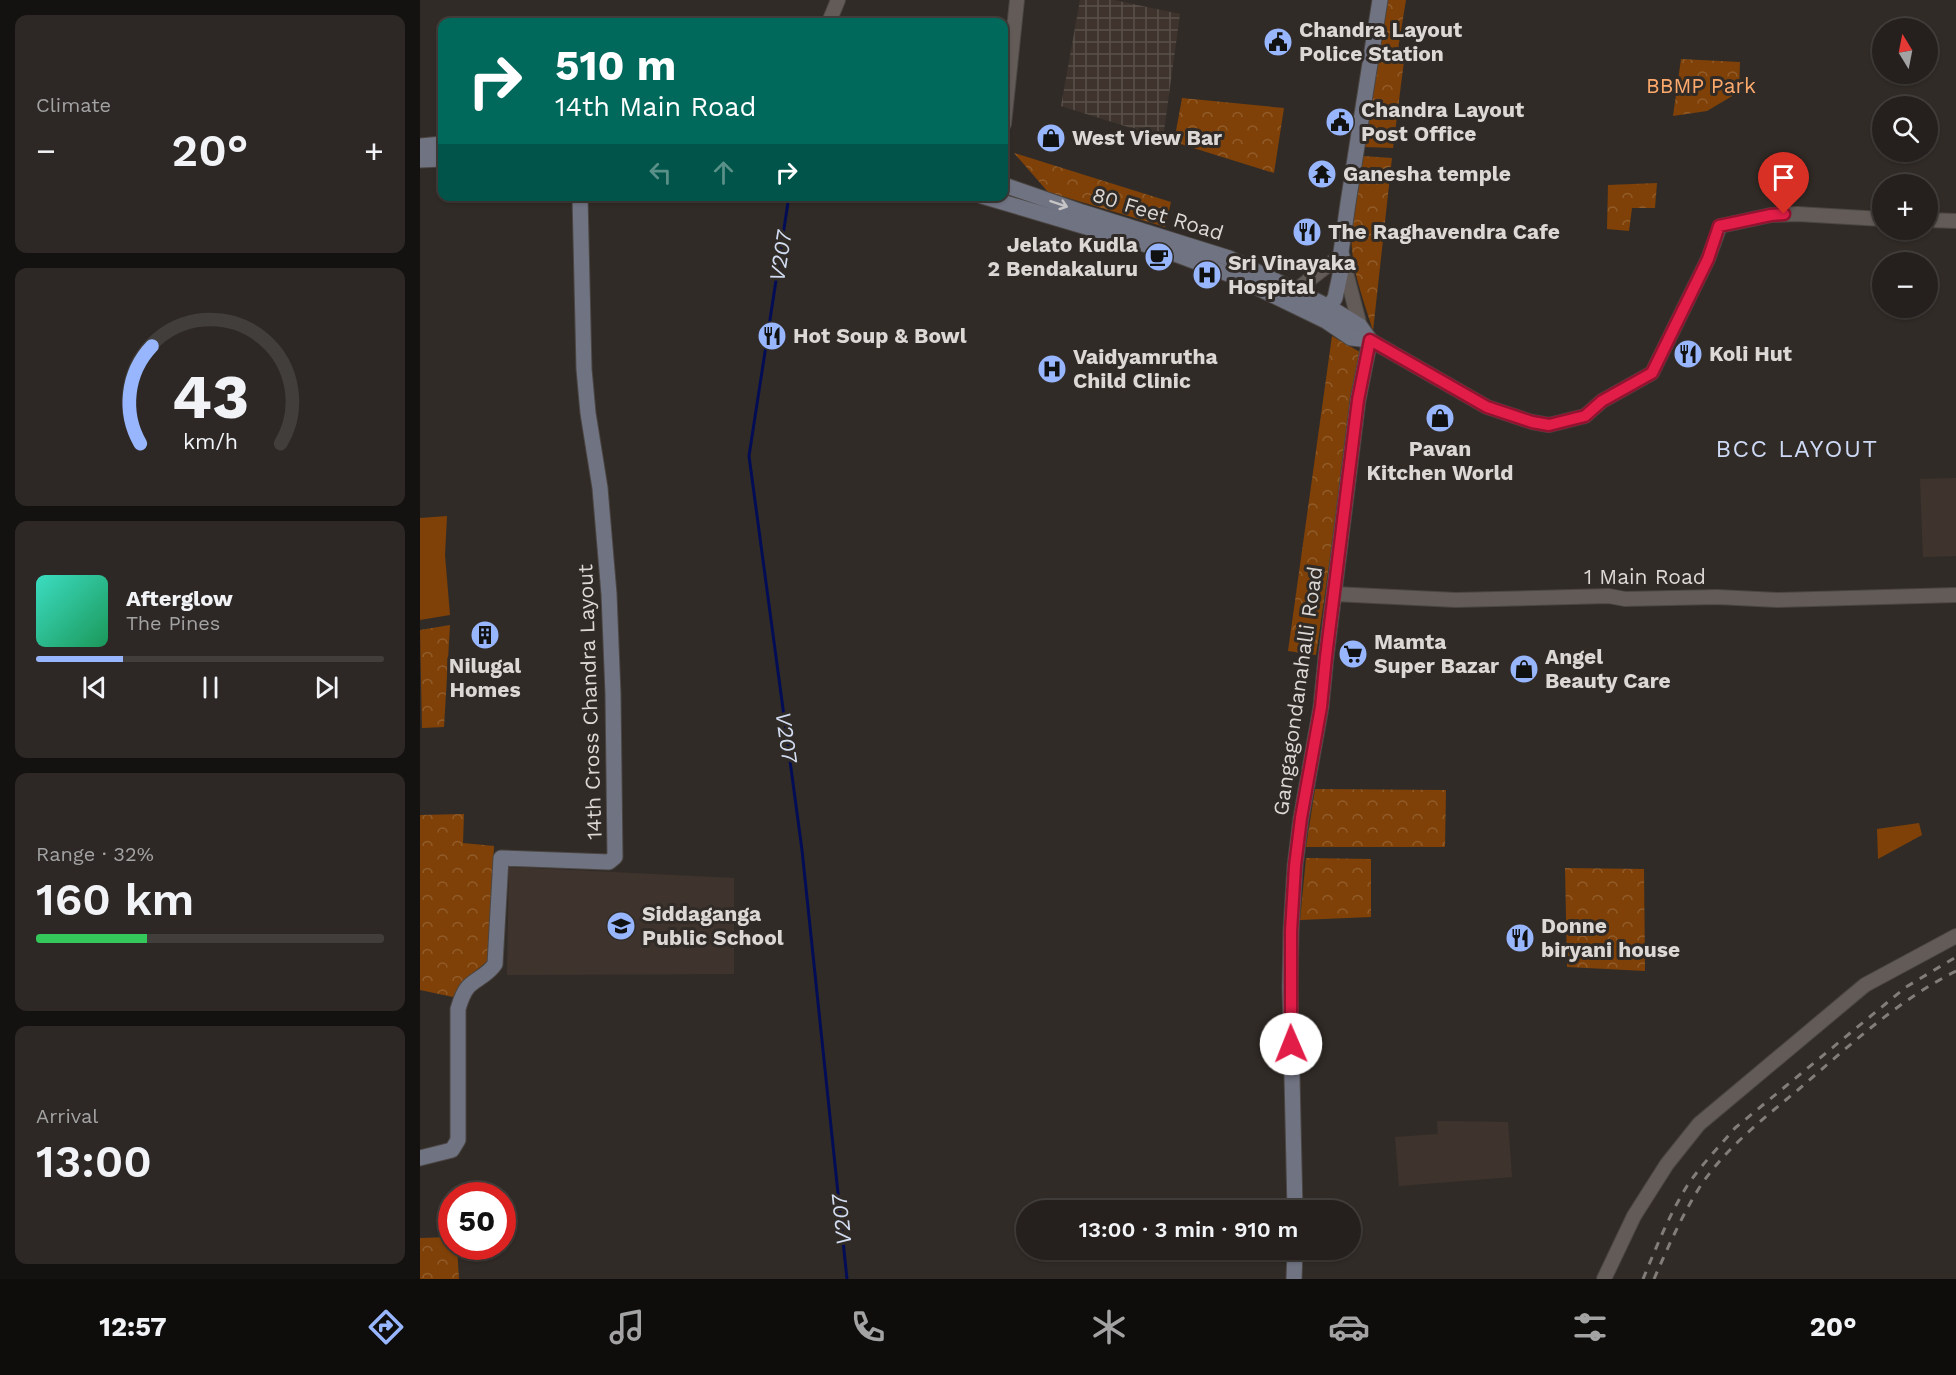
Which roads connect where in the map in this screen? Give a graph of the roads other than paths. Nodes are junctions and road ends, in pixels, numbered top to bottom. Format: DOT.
graph roads {
  1 [pos="838,0"];
  2 [pos="1017,0"];
  3 [pos="1380,0"];
  4 [pos="831,18"];
  5 [pos="1008,86"];
  6 [pos="438,144"];
  7 [pos="420,146"];
  8 [pos="438,159"];
  9 [pos="420,160"];
  10 [pos="1008,186"];
  11 [pos="580,201"];
  12 [pos="1001,201"];
  13 [pos="1872,218"];
  14 [pos="1938,220"];
  15 [pos="1956,221"];
  16 [pos="1340,257"];
  17 [pos="1296,290"];
  18 [pos="1327,314"];
  19 [pos="1360,326"];
  20 [pos="1370,340"];
  21 [pos="1334,594"];
  22 [pos="1956,595"];
  23 [pos="1956,936"];
  24 [pos="420,1158"];
  25 [pos="1295,1200"];
  26 [pos="1295,1260"];
  27 [pos="1294,1279"];
  28 [pos="1604,1279"];
  1 -- 4 [label="street"];
  2 -- 5 [label="street"];
  3 -- 16 [label="main road"];
  6 -- 7 [label="main road"];
  8 -- 9 [label="main road"];
  10 -- 17 [label="main road, 80 Feet Road, one-way"];
  11 -- 24 [label="main road, 14th Cross Chandra Layout"];
  12 -- 18 [label="main road, 80 Feet Road"];
  13 -- 20 [label="street"];
  14 -- 15 [label="street"];
  16 -- 17 [label="street"];
  16 -- 18 [label="main road"];
  16 -- 19 [label="street"];
  17 -- 18 [label="main road, 80 Feet Road"];
  18 -- 19 [label="main road"];
  18 -- 20 [label="main road, 80 Feet Road"];
  19 -- 20 [label="main road"];
  20 -- 21 [label="main road, Gangagondanahalli Road"];
  21 -- 22 [label="street, 1 Main Road"];
  21 -- 25 [label="main road, Gangagondanahalli Road"];
  23 -- 28 [label="street"];
  26 -- 27 [label="main road"];
}
